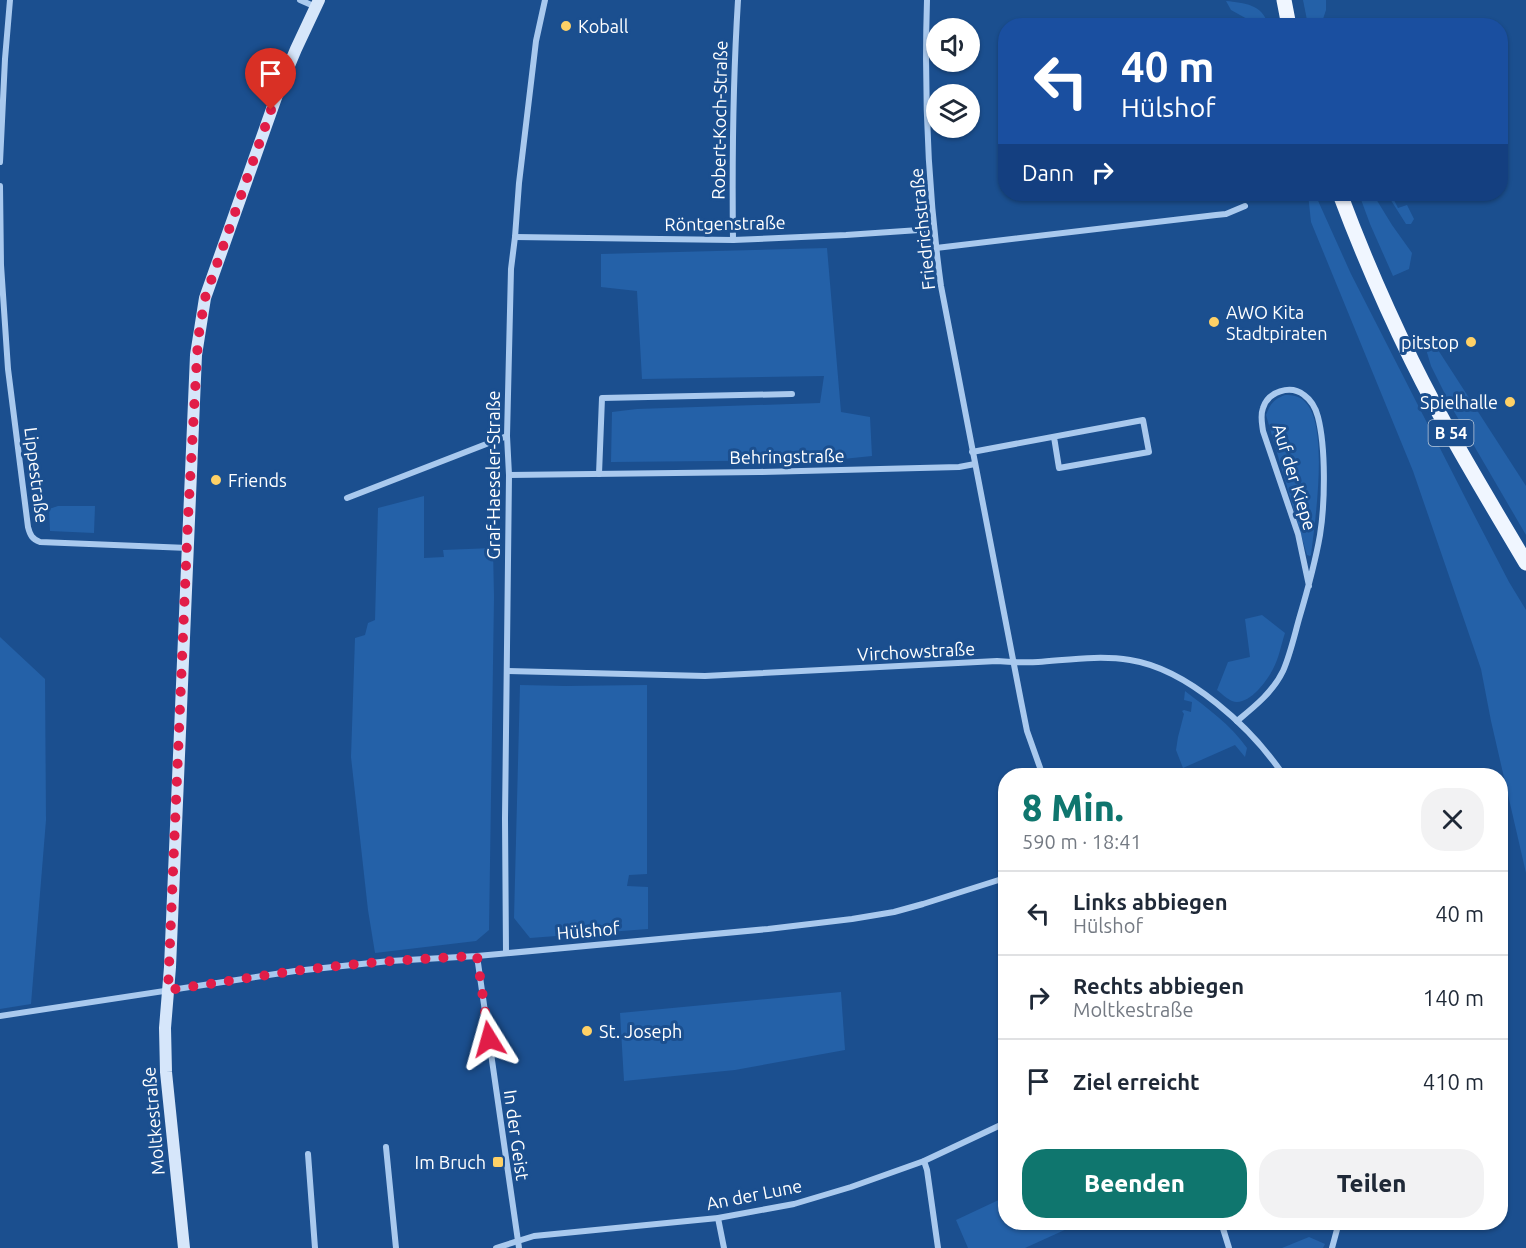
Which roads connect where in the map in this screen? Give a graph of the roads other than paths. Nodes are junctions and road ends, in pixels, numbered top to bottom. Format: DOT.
graph roads {
  1 [pos="10,0"];
  2 [pos="300,0"];
  3 [pos="545,0"];
  4 [pos="738,0"];
  5 [pos="927,0"];
  6 [pos="1284,0"];
  7 [pos="317,3"];
  8 [pos="1287,18"];
  9 [pos="0,162"];
  10 [pos="0,186"];
  11 [pos="1343,201"];
  12 [pos="1245,206"];
  13 [pos="934,229"];
  14 [pos="515,237"];
  15 [pos="733,240"];
  16 [pos="936,248"];
  17 [pos="792,394"];
  18 [pos="507,436"];
  19 [pos="1054,436"];
  20 [pos="972,452"];
  21 [pos="975,464"];
  22 [pos="599,474"];
  23 [pos="509,475"];
  24 [pos="347,498"];
  25 [pos="188,548"];
  26 [pos="1526,563"];
  27 [pos="1309,586"];
  28 [pos="1013,662"];
  29 [pos="507,671"];
  30 [pos="1237,721"];
  31 [pos="1040,768"];
  32 [pos="1278,768"];
  33 [pos="998,880"];
  34 [pos="506,953"];
  35 [pos="477,956"];
  36 [pos="168,990"];
  37 [pos="0,1016"];
  38 [pos="998,1126"];
  39 [pos="386,1147"];
  40 [pos="308,1154"];
  41 [pos="924,1161"];
  42 [pos="718,1218"];
  43 [pos="1223,1230"];
  44 [pos="1337,1230"];
  45 [pos="518,1245"];
  46 [pos="184,1248"];
  47 [pos="315,1248"];
  48 [pos="396,1248"];
  49 [pos="496,1248"];
  50 [pos="724,1248"];
  51 [pos="938,1248"];
  52 [pos="1229,1248"];
  53 [pos="1332,1248"];
  1 -- 9 [label="street"];
  2 -- 7 [label="street"];
  3 -- 14 [label="street, Graf-Haeseler-Straße"];
  4 -- 15 [label="street, Robert-Koch-Straße"];
  5 -- 13 [label="street, Friedrichstraße"];
  6 -- 8 [label="main road"];
  7 -- 25 [label="street, Moltkestraße"];
  10 -- 25 [label="street, Lippestraße"];
  11 -- 26 [label="main road, B 54"];
  12 -- 16 [label="street"];
  13 -- 15 [label="street, Röntgenstraße"];
  13 -- 16 [label="street, Friedrichstraße"];
  14 -- 15 [label="street, Röntgenstraße"];
  14 -- 18 [label="street, Graf-Haeseler-Straße"];
  16 -- 20 [label="street, Friedrichstraße"];
  17 -- 22 [label="street"];
  18 -- 23 [label="street, Graf-Haeseler-Straße"];
  18 -- 24 [label="street"];
  19 -- 19 [label="street"];
  19 -- 20 [label="street"];
  20 -- 21 [label="street, Friedrichstraße"];
  21 -- 22 [label="street, Behringstraße"];
  21 -- 28 [label="street, Friedrichstraße"];
  22 -- 23 [label="street, Behringstraße"];
  23 -- 29 [label="street, Graf-Haeseler-Straße"];
  25 -- 36 [label="street, Moltkestraße"];
  27 -- 27 [label="street, Auf der Kiepe"];
  27 -- 30 [label="street, Auf der Kiepe"];
  28 -- 29 [label="street, Virchowstraße"];
  28 -- 30 [label="street, Virchowstraße"];
  28 -- 31 [label="street, Friedrichstraße"];
  29 -- 34 [label="street, Graf-Haeseler-Straße"];
  30 -- 32 [label="street, Virchowstraße"];
  33 -- 34 [label="street, Hülshof"];
  34 -- 35 [label="street, Hülshof"];
  35 -- 36 [label="street, Hülshof"];
  35 -- 45 [label="street, In der Geist"];
  36 -- 37 [label="street"];
  36 -- 46 [label="street, Moltkestraße"];
  38 -- 41 [label="street, An der Lune"];
  39 -- 48 [label="street"];
  40 -- 47 [label="street"];
  41 -- 42 [label="street, An der Lune"];
  41 -- 51 [label="street"];
  42 -- 45 [label="street, An der Lune"];
  42 -- 50 [label="street"];
  43 -- 52 [label="street"];
  44 -- 53 [label="street"];
  45 -- 49 [label="street, An der Lune"];
}
